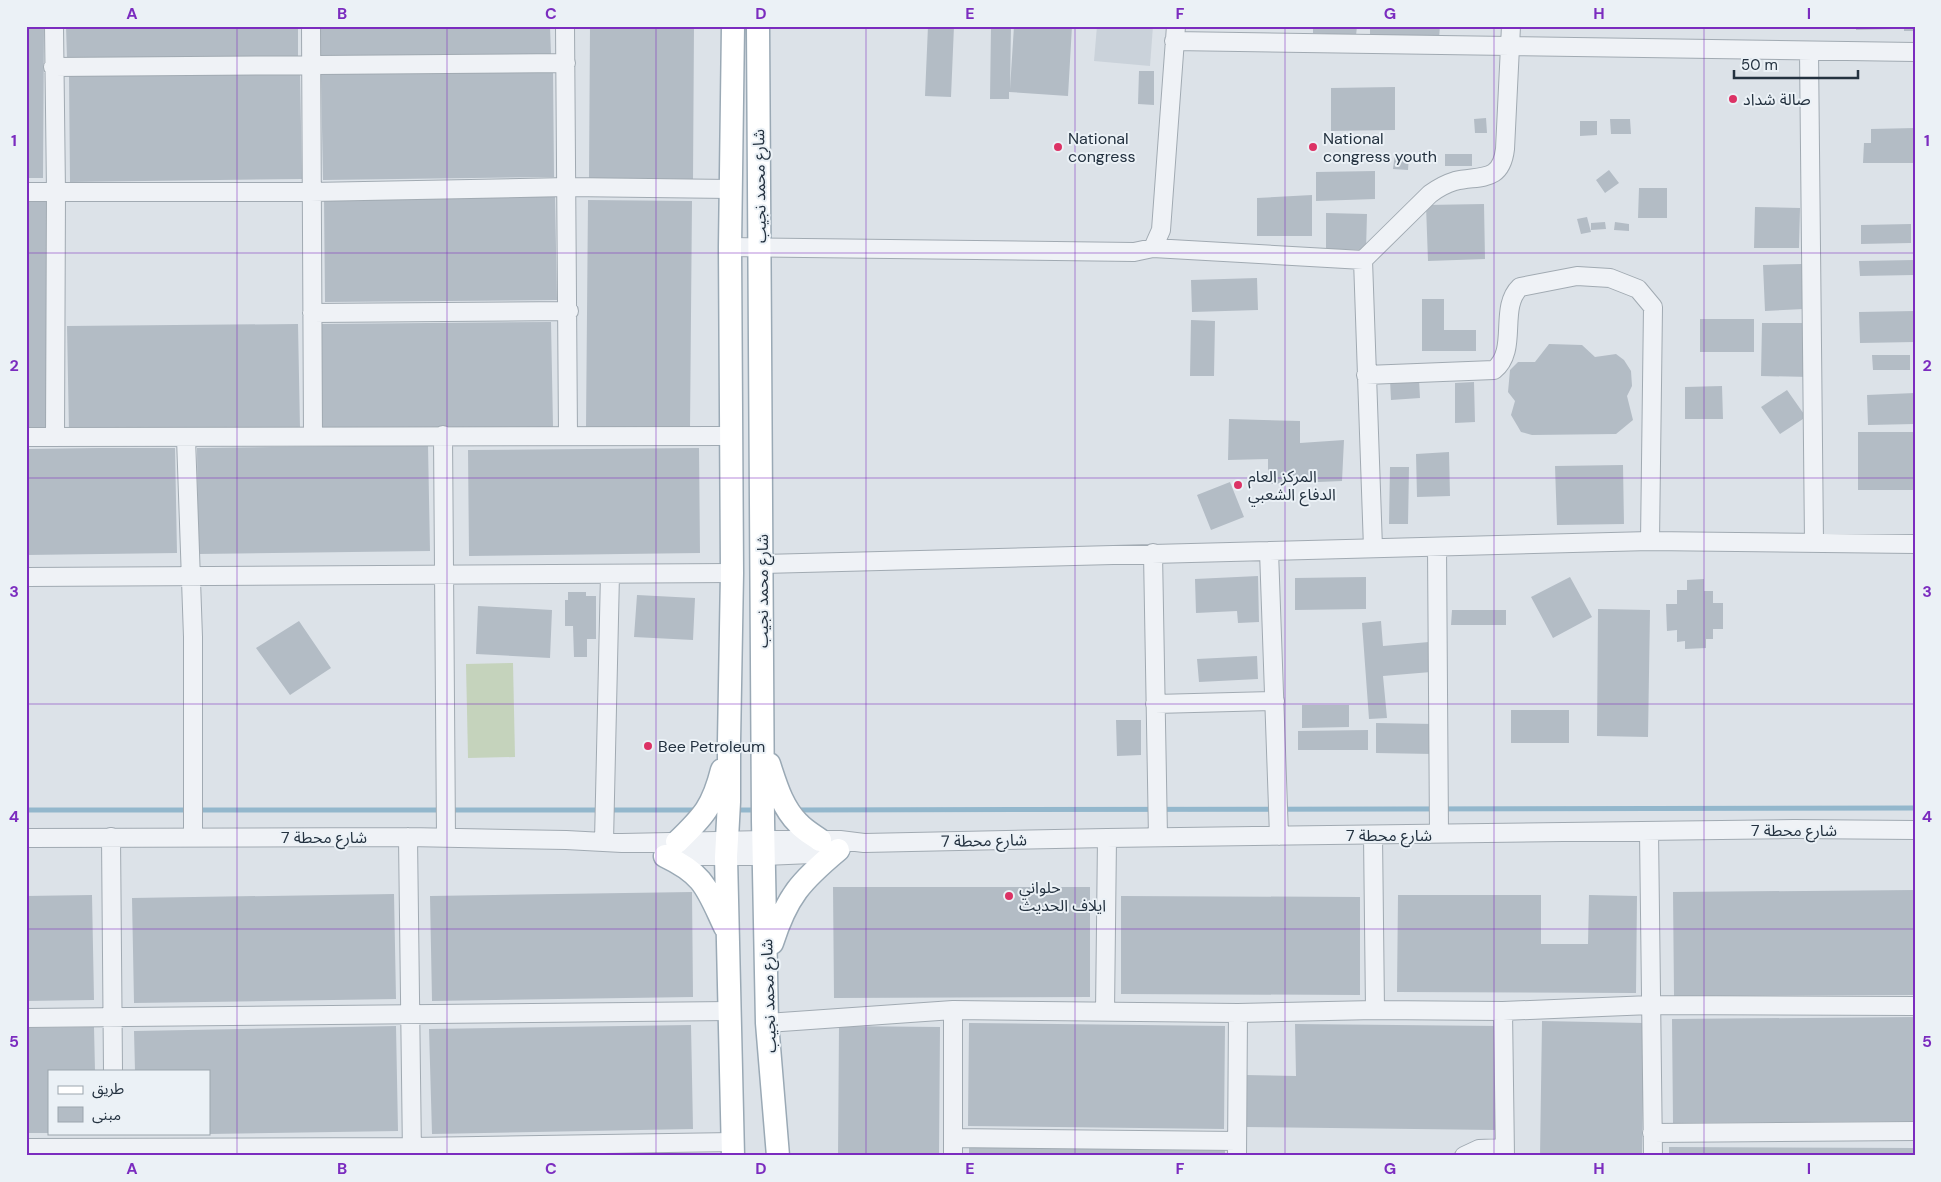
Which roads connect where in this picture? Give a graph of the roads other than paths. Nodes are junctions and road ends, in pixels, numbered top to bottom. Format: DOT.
graph roads {
  1 [pos="54,26"];
  2 [pos="311,26"];
  3 [pos="565,26"];
  4 [pos="733,26"];
  5 [pos="758,26"];
  6 [pos="1511,26"];
  7 [pos="1175,34"];
  8 [pos="1510,46"];
  9 [pos="1809,51"];
  10 [pos="1915,52"];
  11 [pos="311,64"];
  12 [pos="566,64"];
  13 [pos="53,67"];
  14 [pos="568,187"];
  15 [pos="730,189"];
  16 [pos="26,192"];
  17 [pos="311,192"];
  18 [pos="56,193"];
  19 [pos="730,247"];
  20 [pos="760,248"];
  21 [pos="1153,248"];
  22 [pos="1363,260"];
  23 [pos="569,310"];
  24 [pos="312,313"];
  25 [pos="1366,375"];
  26 [pos="442,435"];
  27 [pos="568,435"];
  28 [pos="313,436"];
  29 [pos="733,436"];
  30 [pos="26,437"];
  31 [pos="55,438"];
  32 [pos="186,438"];
  33 [pos="1650,541"];
  34 [pos="1814,542"];
  35 [pos="1915,544"];
  36 [pos="1438,547"];
  37 [pos="1372,548"];
  38 [pos="1270,551"];
  39 [pos="1153,553"];
  40 [pos="763,564"];
  41 [pos="732,573"];
  42 [pos="444,574"];
  43 [pos="610,574"];
  44 [pos="190,576"];
  45 [pos="26,577"];
  46 [pos="1275,701"];
  47 [pos="1155,704"];
  48 [pos="729,742"];
  49 [pos="762,744"];
  50 [pos="1915,830"];
  51 [pos="1649,832"];
  52 [pos="1438,834"];
  53 [pos="1373,835"];
  54 [pos="194,836"];
  55 [pos="1279,836"];
  56 [pos="111,837"];
  57 [pos="408,837"];
  58 [pos="446,837"];
  59 [pos="1158,837"];
  60 [pos="26,838"];
  61 [pos="1106,838"];
  62 [pos="604,841"];
  63 [pos="829,845"];
  64 [pos="764,848"];
  65 [pos="671,849"];
  66 [pos="727,849"];
  67 [pos="729,936"];
  68 [pos="767,958"];
  69 [pos="1651,1005"];
  70 [pos="1915,1006"];
  71 [pos="952,1010"];
  72 [pos="1375,1010"];
  73 [pos="730,1011"];
  74 [pos="1504,1011"];
  75 [pos="1105,1012"];
  76 [pos="1238,1013"];
  77 [pos="410,1015"];
  78 [pos="26,1018"];
  79 [pos="112,1018"];
  80 [pos="767,1023"];
  81 [pos="113,1070"];
  82 [pos="1915,1131"];
  83 [pos="1652,1134"];
  84 [pos="953,1138"];
  85 [pos="114,1146"];
  86 [pos="26,1148"];
  87 [pos="1237,1148"];
  88 [pos="733,1149"];
  89 [pos="412,1151"];
  90 [pos="1504,1152"];
  91 [pos="778,1156"];
  92 [pos="953,1156"];
  93 [pos="1464,1156"];
  94 [pos="1653,1156"];
  1 -- 13 [label="street"];
  2 -- 11 [label="street"];
  3 -- 12 [label="street"];
  4 -- 15 [label="main road, شارع محمد نجيب"];
  5 -- 20 [label="main road, شارع محمد نجيب"];
  6 -- 8 [label="street"];
  7 -- 8 [label="street"];
  7 -- 21 [label="street"];
  8 -- 9 [label="street"];
  8 -- 22 [label="street"];
  9 -- 10 [label="street"];
  9 -- 34 [label="street"];
  11 -- 12 [label="street"];
  11 -- 13 [label="street"];
  11 -- 17 [label="street"];
  12 -- 14 [label="street"];
  13 -- 18 [label="street"];
  14 -- 15 [label="street"];
  14 -- 17 [label="street"];
  14 -- 23 [label="street"];
  15 -- 19 [label="main road, شارع محمد نجيب"];
  16 -- 18 [label="street"];
  17 -- 18 [label="street"];
  17 -- 24 [label="street"];
  18 -- 31 [label="street"];
  19 -- 20 [label="street"];
  19 -- 29 [label="main road, شارع محمد نجيب"];
  20 -- 21 [label="street"];
  20 -- 40 [label="main road, شارع محمد نجيب"];
  21 -- 22 [label="street"];
  22 -- 25 [label="street"];
  23 -- 24 [label="street"];
  23 -- 27 [label="street"];
  24 -- 28 [label="street"];
  25 -- 33 [label="street"];
  25 -- 37 [label="street"];
  26 -- 27 [label="street"];
  26 -- 28 [label="street"];
  26 -- 42 [label="street"];
  27 -- 29 [label="street"];
  28 -- 32 [label="street"];
  29 -- 41 [label="main road, شارع محمد نجيب"];
  30 -- 31 [label="street"];
  31 -- 32 [label="street"];
  32 -- 44 [label="street"];
  33 -- 34 [label="street"];
  33 -- 36 [label="street"];
  34 -- 35 [label="street"];
  36 -- 37 [label="street"];
  36 -- 52 [label="street"];
  37 -- 38 [label="street"];
  38 -- 39 [label="street"];
  38 -- 46 [label="street"];
  39 -- 40 [label="street"];
  39 -- 47 [label="street"];
  40 -- 49 [label="main road, شارع محمد نجيب"];
  41 -- 43 [label="street"];
  41 -- 48 [label="main road, شارع محمد نجيب"];
  42 -- 43 [label="street"];
  42 -- 44 [label="street"];
  42 -- 58 [label="street"];
  43 -- 62 [label="street"];
  44 -- 45 [label="street"];
  44 -- 54 [label="street"];
  46 -- 47 [label="street"];
  46 -- 55 [label="street"];
  47 -- 59 [label="street"];
  48 -- 65 [label="main road"];
  48 -- 66 [label="main road, شارع محمد نجيب"];
  49 -- 63 [label="main road"];
  49 -- 64 [label="main road, شارع محمد نجيب"];
  50 -- 51 [label="street, شارع محطة 7"];
  51 -- 52 [label="street, شارع محطة 7"];
  51 -- 69 [label="street"];
  52 -- 53 [label="street, شارع محطة 7"];
  53 -- 55 [label="street, شارع محطة 7"];
  53 -- 72 [label="street"];
  54 -- 56 [label="street, شارع محطة 7"];
  54 -- 57 [label="street, شارع محطة 7"];
  55 -- 59 [label="street, شارع محطة 7"];
  56 -- 60 [label="street, شارع محطة 7"];
  56 -- 79 [label="street"];
  57 -- 58 [label="street, شارع محطة 7"];
  57 -- 77 [label="street"];
  58 -- 62 [label="street, شارع محطة 7"];
  59 -- 61 [label="street, شارع محطة 7"];
  61 -- 63 [label="street, شارع محطة 7"];
  61 -- 75 [label="street"];
  62 -- 65 [label="street, شارع محطة 7"];
  63 -- 64 [label="street, شارع محطة 7"];
  63 -- 68 [label="main road"];
  64 -- 66 [label="street, شارع محطة 7"];
  64 -- 68 [label="main road, شارع محمد نجيب"];
  65 -- 66 [label="street, شارع محطة 7"];
  65 -- 67 [label="main road"];
  66 -- 67 [label="main road, شارع محمد نجيب"];
  67 -- 73 [label="main road, شارع محمد نجيب"];
  68 -- 80 [label="main road, شارع محمد نجيب"];
  69 -- 70 [label="street"];
  69 -- 74 [label="street"];
  69 -- 83 [label="street"];
  71 -- 75 [label="street"];
  71 -- 80 [label="street"];
  71 -- 84 [label="street"];
  72 -- 74 [label="street"];
  72 -- 76 [label="street"];
  73 -- 77 [label="street"];
  73 -- 88 [label="main road, شارع محمد نجيب"];
  74 -- 90 [label="street"];
  75 -- 76 [label="street"];
  76 -- 87 [label="street"];
  77 -- 79 [label="street"];
  77 -- 89 [label="street"];
  78 -- 79 [label="street"];
  79 -- 81 [label="street"];
  80 -- 91 [label="main road, شارع محمد نجيب"];
  82 -- 83 [label="street"];
  83 -- 94 [label="street"];
  84 -- 87 [label="street"];
  84 -- 92 [label="street"];
  85 -- 86 [label="street"];
  85 -- 89 [label="street"];
  88 -- 89 [label="street"];
  90 -- 93 [label="street"];
}
